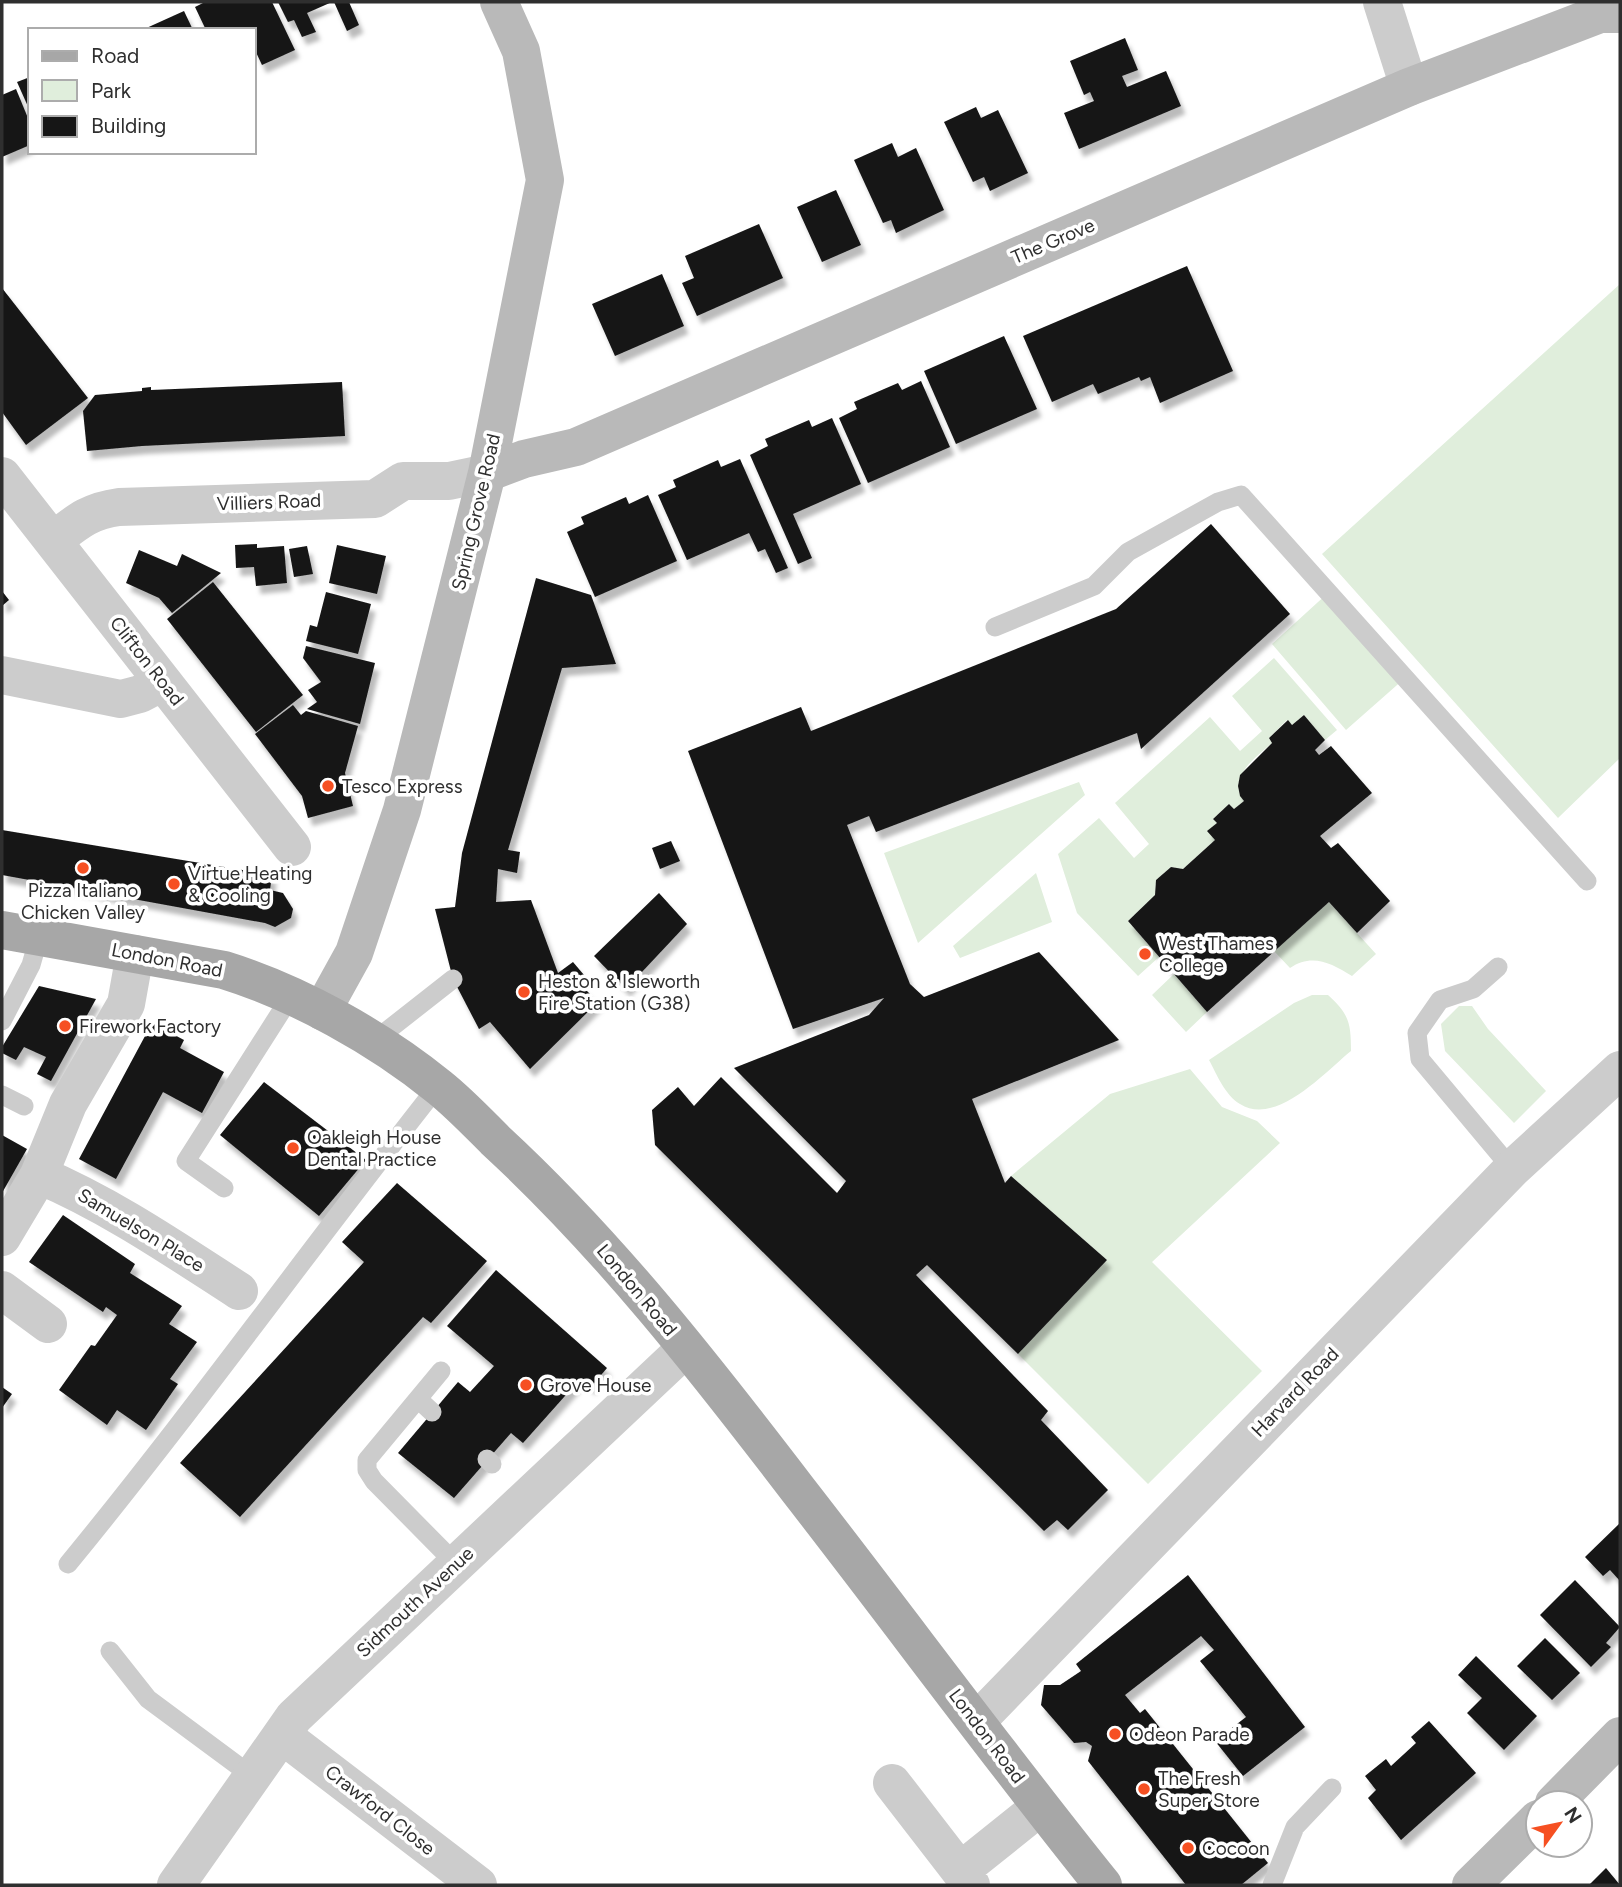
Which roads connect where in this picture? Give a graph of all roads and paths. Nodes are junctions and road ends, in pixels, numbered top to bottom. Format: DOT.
graph roads {
  1 [pos="499,2"];
  2 [pos="1382,2"];
  3 [pos="1620,14"];
  4 [pos="1409,87"];
  5 [pos="487,473"];
  6 [pos="2,476"];
  7 [pos="54,540"];
  8 [pos="995,627"];
  9 [pos="2,675"];
  10 [pos="163,682"];
  11 [pos="292,847"];
  12 [pos="1587,881"];
  13 [pos="2,930"];
  14 [pos="39,937"];
  15 [pos="135,954"];
  16 [pos="1498,967"];
  17 [pos="453,979"];
  18 [pos="306,1003"];
  19 [pos="2,1020"];
  20 [pos="374,1041"];
  21 [pos="1620,1070"];
  22 [pos="438,1086"];
  23 [pos="2,1095"];
  24 [pos="24,1106"];
  25 [pos="1512,1169"];
  26 [pos="39,1175"];
  27 [pos="224,1188"];
  28 [pos="2,1237"];
  29 [pos="2,1290"];
  30 [pos="239,1291"];
  31 [pos="48,1324"];
  32 [pos="686,1348"];
  33 [pos="441,1371"];
  34 [pos="68,1564"];
  35 [pos="456,1564"];
  36 [pos="110,1651"];
  37 [pos="977,1721"];
  38 [pos="282,1735"];
  39 [pos="1620,1736"];
  40 [pos="252,1776"];
  41 [pos="892,1783"];
  42 [pos="1332,1788"];
  43 [pos="1568,1789"];
  44 [pos="1040,1807"];
  45 [pos="1524,1833"];
  46 [pos="965,1878"];
  47 [pos="176,1885"];
  48 [pos="478,1885"];
  49 [pos="1103,1885"];
  50 [pos="1272,1885"];
  51 [pos="1471,1885"];
  1 -- 5 [label="street, Spring Grove Road"];
  2 -- 4 [label="street"];
  3 -- 4 [label="street, The Grove"];
  4 -- 5 [label="street, The Grove"];
  5 -- 7 [label="street, Villiers Road"];
  5 -- 18 [label="street, Spring Grove Road"];
  6 -- 7 [label="street, Clifton Road"];
  7 -- 10 [label="street, Clifton Road"];
  8 -- 12 [label="lane"];
  9 -- 10 [label="street"];
  10 -- 11 [label="street, Clifton Road"];
  13 -- 14 [label="main road, London Road"];
  14 -- 15 [label="main road, London Road"];
  14 -- 19 [label="lane"];
  15 -- 18 [label="main road, London Road"];
  15 -- 26 [label="street"];
  16 -- 25 [label="lane"];
  17 -- 20 [label="lane"];
  18 -- 20 [label="main road, London Road"];
  18 -- 27 [label="lane"];
  20 -- 22 [label="main road, London Road"];
  21 -- 25 [label="street, Harvard Road"];
  22 -- 32 [label="main road, London Road"];
  22 -- 34 [label="lane"];
  23 -- 24 [label="lane"];
  25 -- 37 [label="street, Harvard Road"];
  26 -- 28 [label="street"];
  26 -- 30 [label="street, Samuelson Place"];
  29 -- 31 [label="street"];
  32 -- 35 [label="street, Sidmouth Avenue"];
  32 -- 37 [label="main road, London Road"];
  33 -- 35 [label="lane"];
  35 -- 38 [label="street, Sidmouth Avenue"];
  36 -- 40 [label="lane"];
  37 -- 44 [label="main road, London Road"];
  38 -- 40 [label="street, Sidmouth Avenue"];
  38 -- 48 [label="street, Crawford Close"];
  39 -- 43 [label="street"];
  40 -- 47 [label="street, Sidmouth Avenue"];
  41 -- 46 [label="street"];
  42 -- 50 [label="lane"];
  44 -- 46 [label="street"];
  44 -- 49 [label="main road, London Road"];
  45 -- 51 [label="street"];
}
